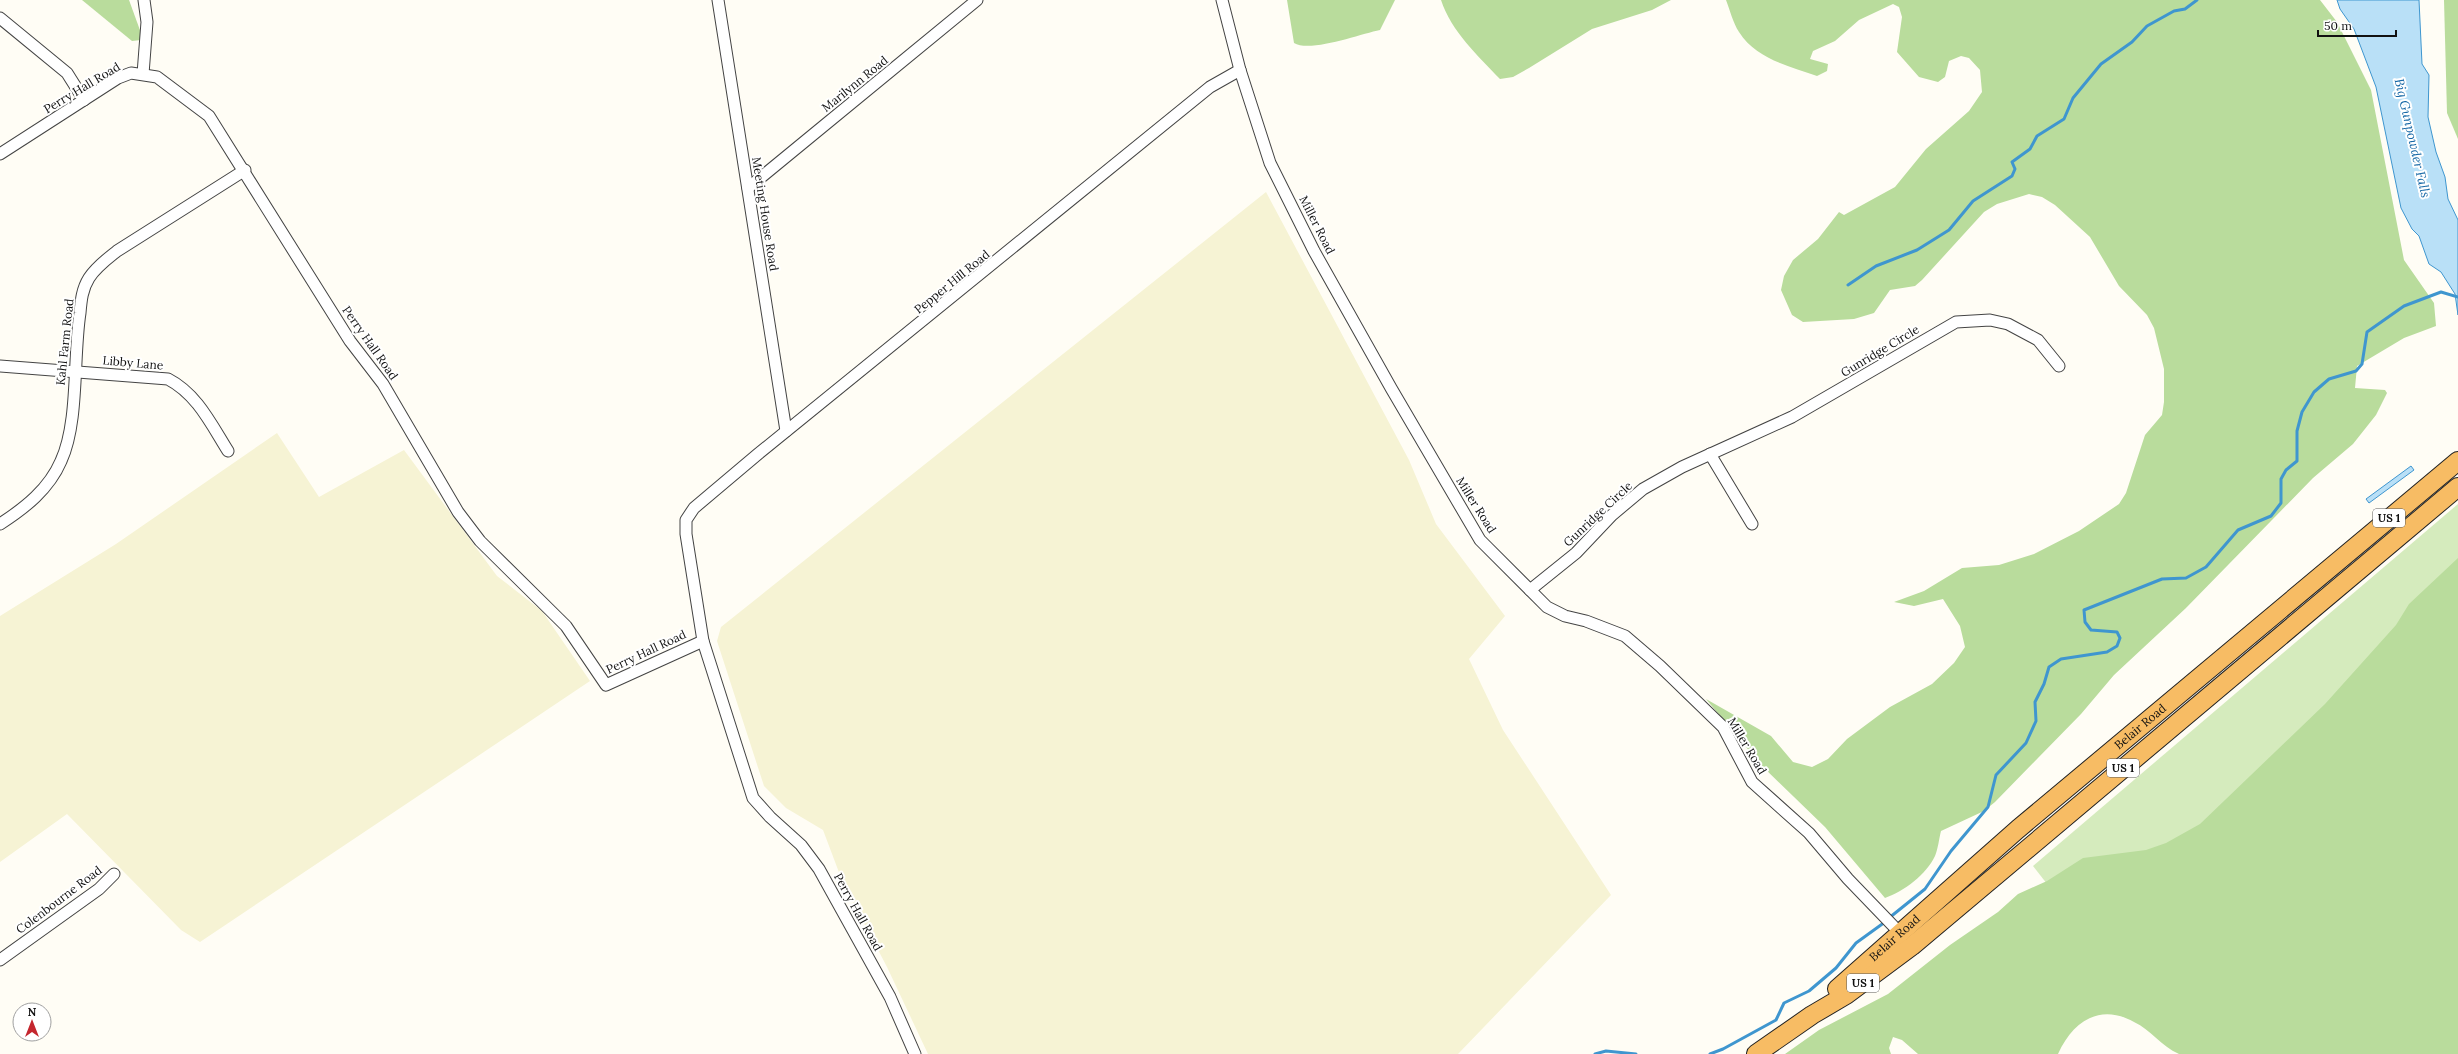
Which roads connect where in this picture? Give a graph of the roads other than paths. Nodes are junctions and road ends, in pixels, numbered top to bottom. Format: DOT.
graph roads {
  1 [pos="144,0"];
  2 [pos="718,0"];
  3 [pos="977,0"];
  4 [pos="1222,0"];
  5 [pos="0,18"];
  6 [pos="1240,70"];
  7 [pos="143,74"];
  8 [pos="84,100"];
  9 [pos="0,154"];
  10 [pos="244,170"];
  11 [pos="748,188"];
  12 [pos="0,366"];
  13 [pos="2060,366"];
  14 [pos="74,371"];
  15 [pos="786,431"];
  16 [pos="228,451"];
  17 [pos="1710,454"];
  18 [pos="2458,461"];
  19 [pos="2458,487"];
  20 [pos="686,520"];
  21 [pos="0,524"];
  22 [pos="1752,524"];
  23 [pos="1530,590"];
  24 [pos="703,641"];
  25 [pos="114,874"];
  26 [pos="1897,930"];
  27 [pos="0,960"];
  28 [pos="915,1054"];
  29 [pos="1756,1054"];
  1 -- 7 [label="street"];
  2 -- 11 [label="street, Meeting House Road"];
  3 -- 11 [label="street, Marilynn Road"];
  4 -- 6 [label="street, Miller Road"];
  5 -- 8 [label="street"];
  6 -- 15 [label="street, Pepper Hill Road"];
  6 -- 23 [label="street, Miller Road"];
  7 -- 8 [label="street, Perry Hall Road"];
  7 -- 10 [label="street, Perry Hall Road"];
  8 -- 9 [label="street, Perry Hall Road"];
  10 -- 14 [label="street, Kahl Farm Road"];
  10 -- 24 [label="street, Perry Hall Road"];
  11 -- 15 [label="street, Meeting House Road"];
  12 -- 14 [label="street, Libby Lane"];
  13 -- 17 [label="street, Gunridge Circle"];
  14 -- 16 [label="street, Libby Lane"];
  14 -- 21 [label="street, Kahl Farm Road"];
  15 -- 20 [label="street, Pepper Hill Road"];
  17 -- 22 [label="street"];
  17 -- 23 [label="street, Gunridge Circle"];
  18 -- 26 [label="highway, Belair Road / US 1"];
  19 -- 26 [label="highway, Belair Road / US 1"];
  20 -- 24 [label="street, Perry Hall Road"];
  23 -- 26 [label="street, Miller Road"];
  24 -- 28 [label="street, Perry Hall Road"];
  25 -- 27 [label="street, Colenbourne Road"];
  26 -- 29 [label="highway, Belair Road / US 1"];
}
